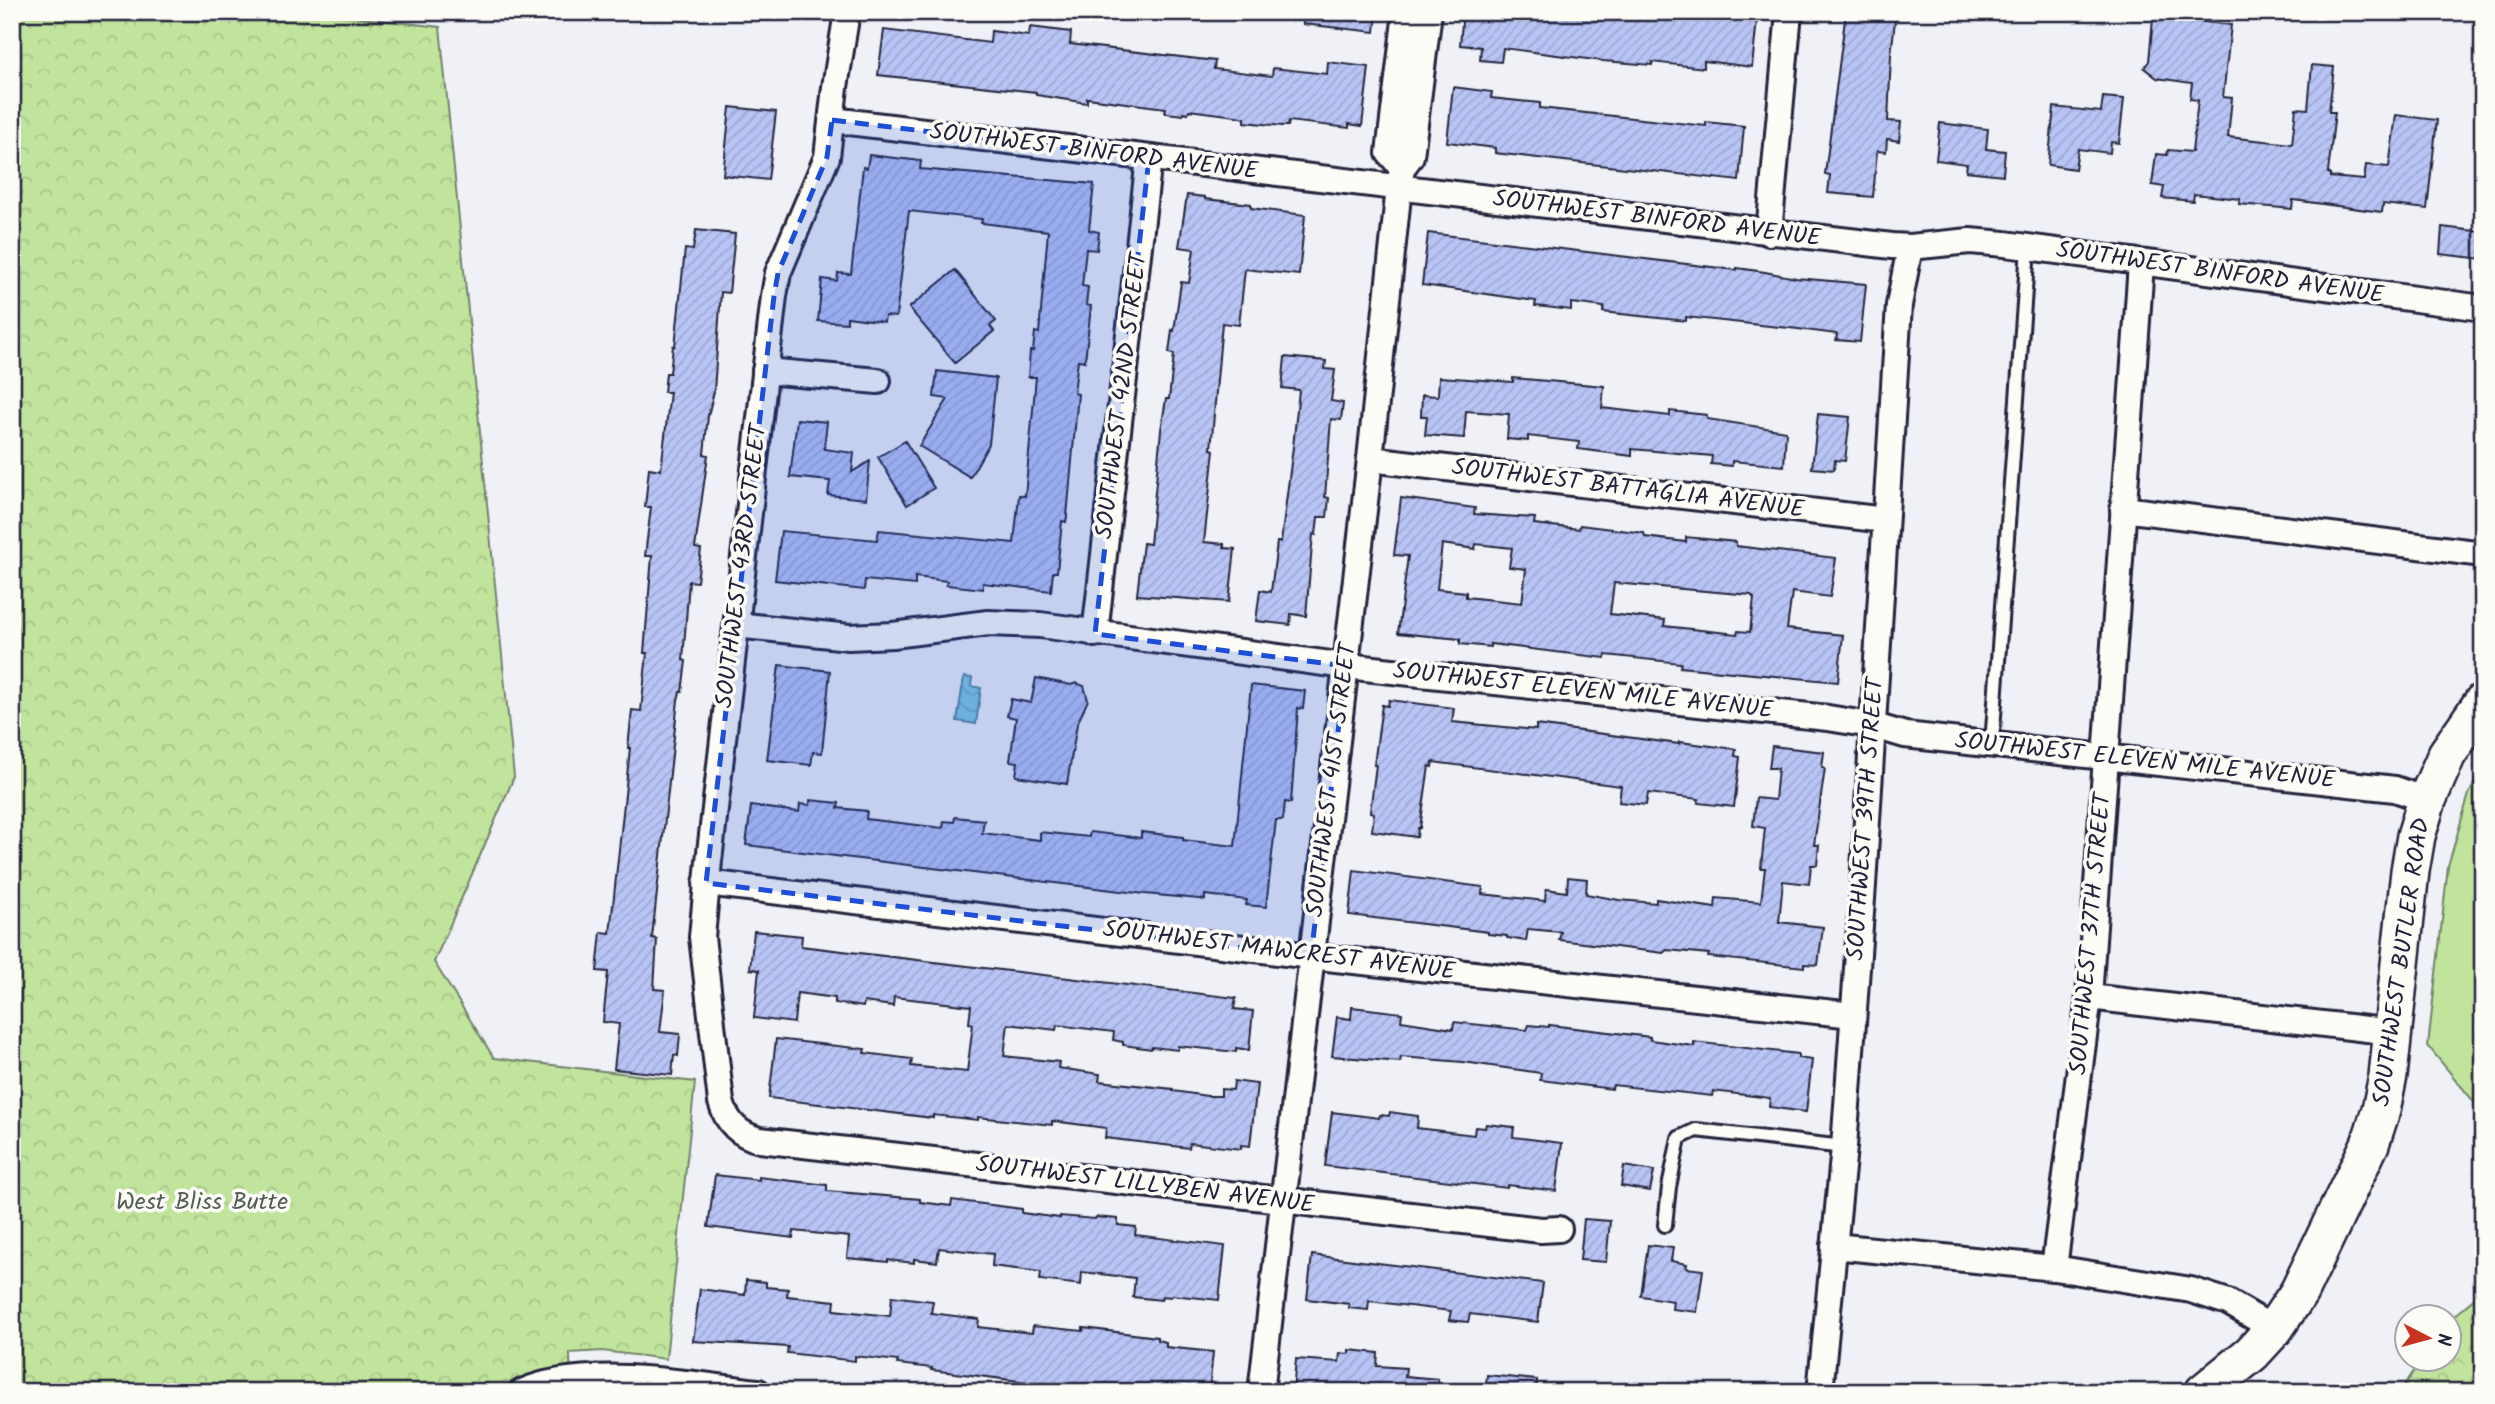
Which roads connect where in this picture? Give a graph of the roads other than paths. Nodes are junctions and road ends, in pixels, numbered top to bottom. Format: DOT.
graph roads {
  1 [pos="847,12"];
  2 [pos="1406,12"];
  3 [pos="1429,12"];
  4 [pos="1789,12"];
  5 [pos="832,120"];
  6 [pos="1149,158"];
  7 [pos="1400,178"];
  8 [pos="1769,233"];
  9 [pos="1910,247"];
  10 [pos="2028,248"];
  11 [pos="2140,264"];
  12 [pos="2483,307"];
  13 [pos="765,370"];
  14 [pos="878,381"];
  15 [pos="1370,459"];
  16 [pos="2123,509"];
  17 [pos="1885,520"];
  18 [pos="2483,554"];
  19 [pos="736,625"];
  20 [pos="1095,634"];
  21 [pos="1346,666"];
  22 [pos="2483,702"];
  23 [pos="1871,725"];
  24 [pos="1992,744"];
  25 [pos="2106,757"];
  26 [pos="2427,800"];
  27 [pos="706,883"];
  28 [pos="1311,956"];
  29 [pos="2089,997"];
  30 [pos="1853,1015"];
  31 [pos="2393,1032"];
  32 [pos="734,1127"];
  33 [pos="1844,1147"];
  34 [pos="1283,1201"];
  35 [pos="1665,1225"];
  36 [pos="1559,1229"];
  37 [pos="1834,1246"];
  38 [pos="2054,1268"];
  39 [pos="2274,1329"];
  40 [pos="522,1392"];
  41 [pos="758,1392"];
  42 [pos="1261,1392"];
  43 [pos="1820,1392"];
  44 [pos="2204,1392"];
  1 -- 5 [label="street, SOUTHWEST 43RD STREET"];
  2 -- 7 [label="street, SOUTHWEST 41ST STREET"];
  3 -- 7 [label="street, SOUTHWEST 41ST STREET"];
  4 -- 8 [label="street"];
  5 -- 6 [label="street, SOUTHWEST BINFORD AVENUE"];
  5 -- 13 [label="street, SOUTHWEST 43RD STREET"];
  6 -- 7 [label="street, SOUTHWEST BINFORD AVENUE"];
  6 -- 20 [label="street, SOUTHWEST 42ND STREET"];
  7 -- 8 [label="street, SOUTHWEST BINFORD AVENUE"];
  7 -- 15 [label="street, SOUTHWEST 41ST STREET"];
  8 -- 9 [label="street, SOUTHWEST BINFORD AVENUE"];
  9 -- 10 [label="street, SOUTHWEST BINFORD AVENUE"];
  9 -- 17 [label="street, SOUTHWEST 39TH STREET"];
  10 -- 11 [label="street, SOUTHWEST BINFORD AVENUE"];
  10 -- 24 [label="lane"];
  11 -- 12 [label="street, SOUTHWEST BINFORD AVENUE"];
  11 -- 16 [label="street, SOUTHWEST 37TH STREET"];
  13 -- 14 [label="street"];
  13 -- 19 [label="street, SOUTHWEST 43RD STREET"];
  15 -- 17 [label="street, SOUTHWEST BATTAGLIA AVENUE"];
  15 -- 21 [label="street, SOUTHWEST 41ST STREET"];
  16 -- 18 [label="street"];
  16 -- 25 [label="street, SOUTHWEST 37TH STREET"];
  17 -- 23 [label="street, SOUTHWEST 39TH STREET"];
  19 -- 20 [label="street, SOUTHWEST ELEVEN MILE AVENUE"];
  19 -- 27 [label="street, SOUTHWEST 43RD STREET"];
  20 -- 21 [label="street, SOUTHWEST ELEVEN MILE AVENUE"];
  21 -- 23 [label="street, SOUTHWEST ELEVEN MILE AVENUE"];
  21 -- 28 [label="street, SOUTHWEST 41ST STREET"];
  22 -- 26 [label="main road, SOUTHWEST BUTLER ROAD"];
  23 -- 24 [label="street, SOUTHWEST ELEVEN MILE AVENUE"];
  23 -- 30 [label="street, SOUTHWEST 39TH STREET"];
  24 -- 25 [label="street, SOUTHWEST ELEVEN MILE AVENUE"];
  25 -- 26 [label="street, SOUTHWEST ELEVEN MILE AVENUE"];
  25 -- 29 [label="street, SOUTHWEST 37TH STREET"];
  26 -- 31 [label="main road, SOUTHWEST BUTLER ROAD"];
  27 -- 28 [label="street, SOUTHWEST MAWCREST AVENUE"];
  27 -- 32 [label="street, SOUTHWEST 43RD STREET"];
  28 -- 30 [label="street, SOUTHWEST MAWCREST AVENUE"];
  28 -- 34 [label="street, SOUTHWEST 41ST STREET"];
  29 -- 31 [label="street"];
  29 -- 38 [label="street, SOUTHWEST 37TH STREET"];
  30 -- 33 [label="street, SOUTHWEST 39TH STREET"];
  31 -- 39 [label="main road, SOUTHWEST BUTLER ROAD"];
  32 -- 34 [label="street, SOUTHWEST LILLYBEN AVENUE"];
  33 -- 35 [label="lane"];
  33 -- 37 [label="street, SOUTHWEST 39TH STREET"];
  34 -- 36 [label="street, SOUTHWEST LILLYBEN AVENUE"];
  34 -- 42 [label="street, SOUTHWEST 41ST STREET"];
  37 -- 38 [label="street"];
  37 -- 43 [label="street, SOUTHWEST 39TH STREET"];
  38 -- 39 [label="street"];
  39 -- 44 [label="main road, SOUTHWEST BUTLER ROAD"];
  40 -- 41 [label="street"];
}
